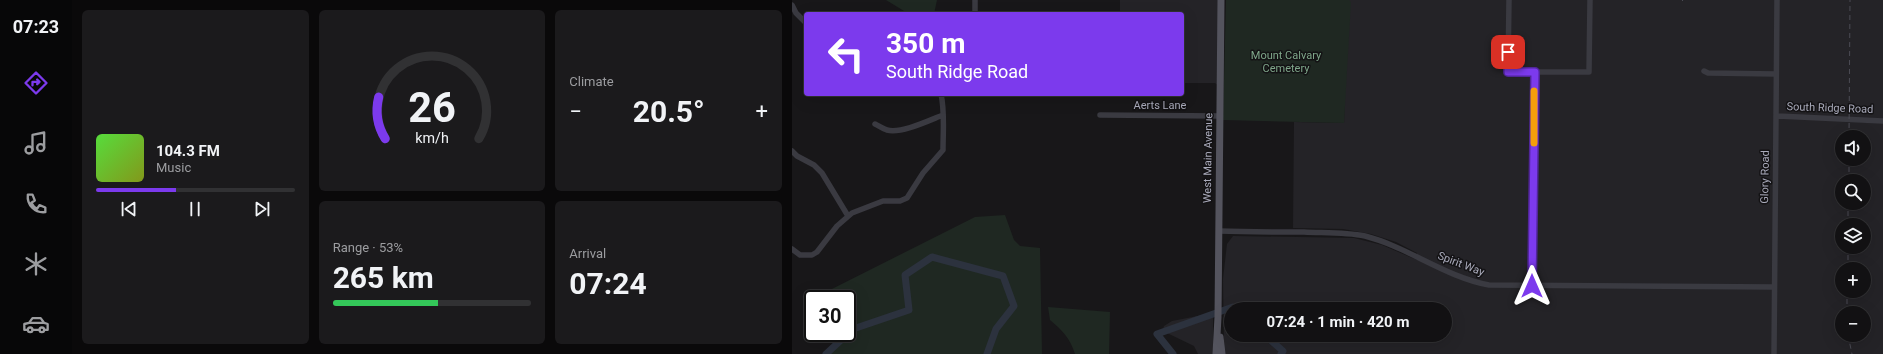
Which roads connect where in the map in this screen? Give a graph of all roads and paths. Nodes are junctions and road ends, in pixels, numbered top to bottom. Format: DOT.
graph roads {
  1 [pos="975,0"];
  2 [pos="1221,0"];
  3 [pos="1509,0"];
  4 [pos="1590,0"];
  5 [pos="1777,0"];
  6 [pos="792,5"];
  7 [pos="975,11"];
  8 [pos="804,21"];
  9 [pos="1704,71"];
  10 [pos="1535,72"];
  11 [pos="1776,74"];
  12 [pos="942,96"];
  13 [pos="943,115"];
  14 [pos="1100,115"];
  15 [pos="1220,116"];
  16 [pos="1776,116"];
  17 [pos="1883,121"];
  18 [pos="875,124"];
  19 [pos="792,151"];
  20 [pos="848,216"];
  21 [pos="1219,232"];
  22 [pos="792,249"];
  23 [pos="1532,286"];
  24 [pos="1774,287"];
  25 [pos="1218,317"];
  26 [pos="1216,354"];
  27 [pos="1222,354"];
  28 [pos="1774,354"];
  1 -- 7 [label="street"];
  2 -- 15 [label="main road, West Main Avenue"];
  3 -- 10 [label="street"];
  4 -- 10 [label="street"];
  5 -- 11 [label="street, Glory Road"];
  6 -- 8 [label="street"];
  9 -- 11 [label="street"];
  10 -- 23 [label="street"];
  11 -- 16 [label="street, Glory Road"];
  12 -- 13 [label="street"];
  13 -- 18 [label="street"];
  13 -- 20 [label="street"];
  14 -- 15 [label="street, Aerts Lane"];
  15 -- 21 [label="main road, West Main Avenue"];
  16 -- 17 [label="street, South Ridge Road"];
  16 -- 24 [label="street, Glory Road"];
  19 -- 20 [label="street"];
  20 -- 22 [label="street"];
  21 -- 23 [label="street, Spirit Way"];
  21 -- 25 [label="main road, West Main Avenue"];
  23 -- 24 [label="street, Spirit Way"];
  24 -- 28 [label="street, Glory Road"];
  25 -- 26 [label="main road, West Main Avenue"];
  25 -- 27 [label="main road, West Main Avenue"];
}
